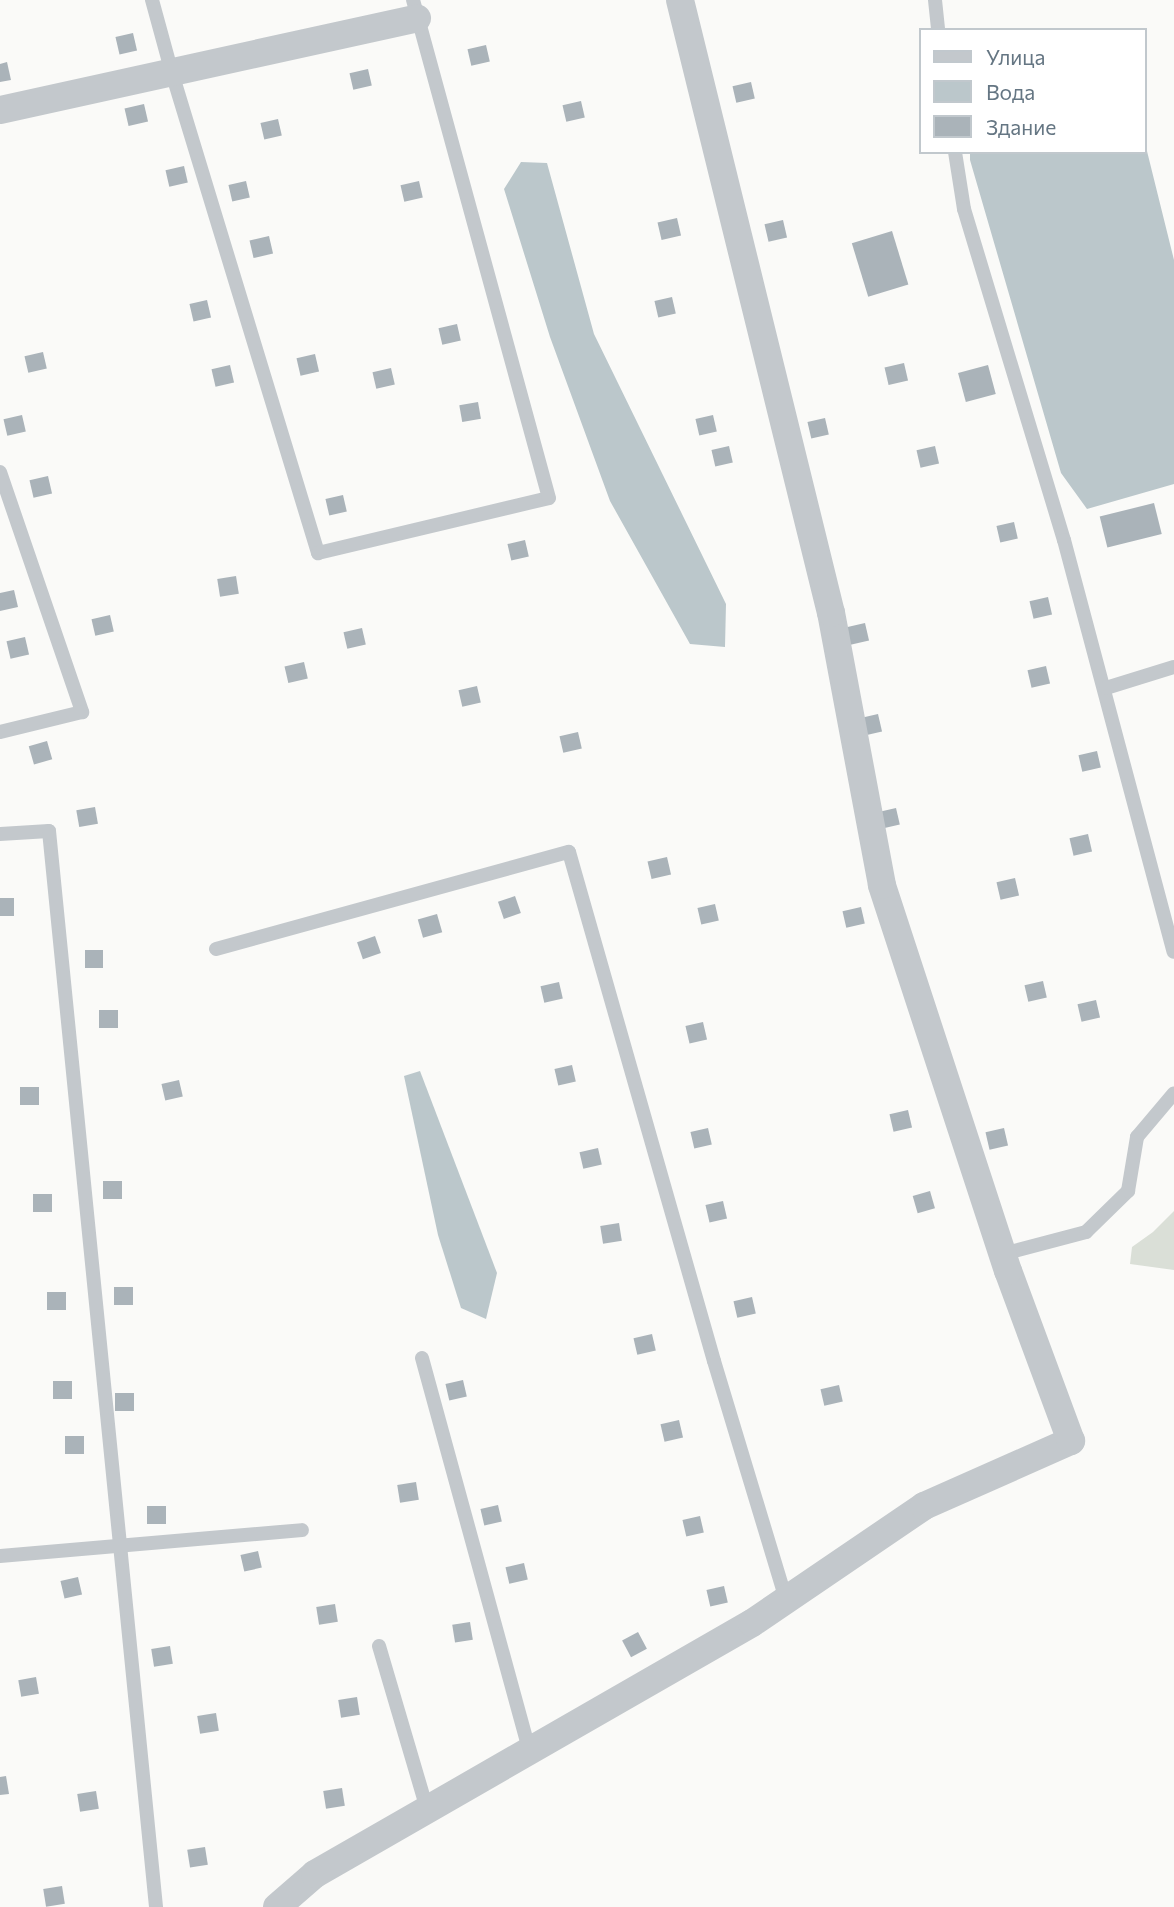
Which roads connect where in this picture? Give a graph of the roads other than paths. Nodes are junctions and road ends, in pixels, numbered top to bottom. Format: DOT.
graph roads {
  1 [pos="152,0"];
  2 [pos="680,0"];
  3 [pos="935,0"];
  4 [pos="415,9"];
  5 [pos="938,28"];
  6 [pos="172,73"];
  7 [pos="0,110"];
  8 [pos="955,154"];
  9 [pos="0,471"];
  10 [pos="1174,667"];
  11 [pos="1106,688"];
  12 [pos="0,732"];
  13 [pos="0,834"];
  14 [pos="216,948"];
  15 [pos="1174,952"];
  16 [pos="1174,1093"];
  17 [pos="1003,1254"];
  18 [pos="422,1358"];
  19 [pos="302,1530"];
  20 [pos="120,1546"];
  21 [pos="0,1556"];
  22 [pos="786,1599"];
  23 [pos="379,1646"];
  24 [pos="529,1751"];
  25 [pos="427,1809"];
  26 [pos="156,1907"];
  27 [pos="276,1907"];
  1 -- 6 [label="lane"];
  2 -- 17 [label="street"];
  3 -- 5 [label="lane"];
  4 -- 6 [label="street"];
  4 -- 6 [label="lane"];
  6 -- 7 [label="street"];
  8 -- 11 [label="lane"];
  9 -- 12 [label="lane"];
  10 -- 11 [label="lane"];
  11 -- 15 [label="lane"];
  13 -- 20 [label="lane"];
  14 -- 22 [label="lane"];
  16 -- 17 [label="lane"];
  17 -- 22 [label="street"];
  18 -- 24 [label="lane"];
  19 -- 20 [label="lane"];
  20 -- 21 [label="lane"];
  20 -- 26 [label="lane"];
  22 -- 24 [label="street"];
  23 -- 25 [label="lane"];
  24 -- 25 [label="street"];
  25 -- 27 [label="street"];
}
